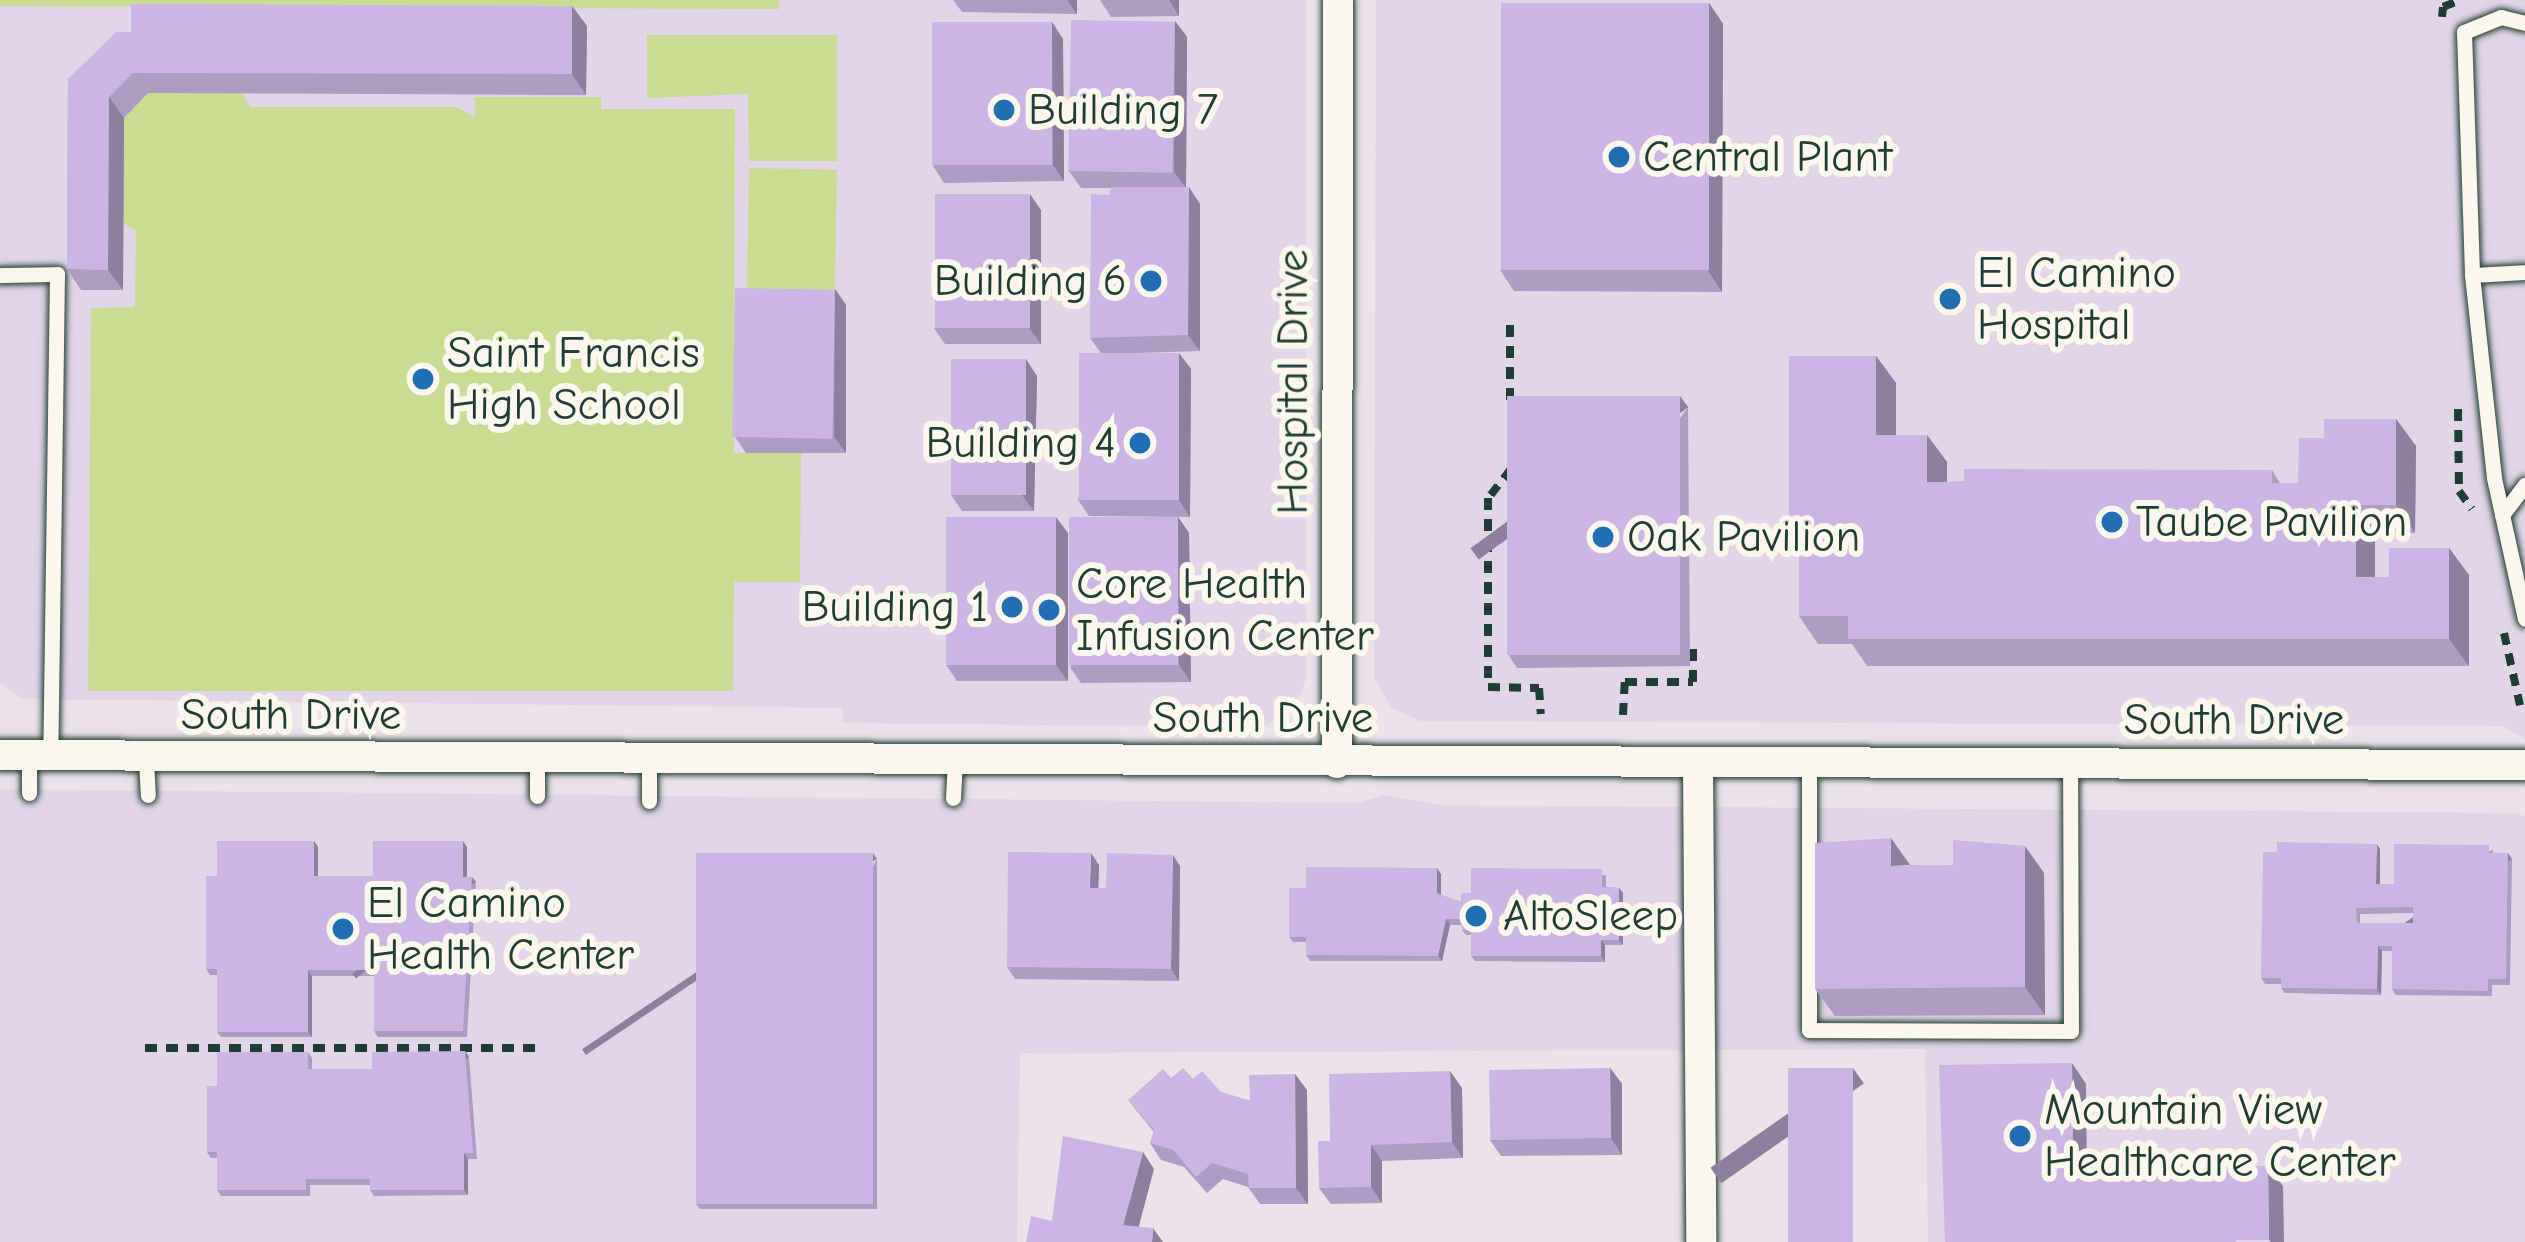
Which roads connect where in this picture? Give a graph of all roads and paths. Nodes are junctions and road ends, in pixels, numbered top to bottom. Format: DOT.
graph roads {
  1 [pos="1338,0"];
  2 [pos="2525,23"];
  3 [pos="2525,272"];
  4 [pos="0,275"];
  5 [pos="2472,275"];
  6 [pos="1510,325"];
  7 [pos="1510,431"];
  8 [pos="1510,452"];
  9 [pos="2525,485"];
  10 [pos="2502,515"];
  11 [pos="2525,619"];
  12 [pos="1693,648"];
  13 [pos="1541,714"];
  14 [pos="1623,716"];
  15 [pos="26,755"];
  16 [pos="146,760"];
  17 [pos="537,760"];
  18 [pos="650,761"];
  19 [pos="955,761"];
  20 [pos="1337,763"];
  21 [pos="1698,764"];
  22 [pos="1809,764"];
  23 [pos="2070,764"];
  24 [pos="2525,765"];
  25 [pos="29,793"];
  26 [pos="148,795"];
  27 [pos="537,796"];
  28 [pos="953,798"];
  29 [pos="650,801"];
  30 [pos="145,1048"];
  31 [pos="538,1048"];
  32 [pos="1701,1242"];
  1 -- 20 [label="street, Hospital Drive"];
  2 -- 5 [label="lane"];
  3 -- 5 [label="lane"];
  4 -- 15 [label="lane"];
  5 -- 10 [label="lane"];
  6 -- 7 [label="path"];
  8 -- 13 [label="path"];
  9 -- 10 [label="lane"];
  10 -- 11 [label="lane"];
  12 -- 14 [label="path"];
  15 -- 16 [label="street, South Drive"];
  15 -- 25 [label="lane"];
  16 -- 17 [label="street, South Drive"];
  16 -- 26 [label="lane"];
  17 -- 18 [label="street, South Drive"];
  17 -- 27 [label="lane"];
  18 -- 19 [label="street, South Drive"];
  18 -- 29 [label="lane"];
  19 -- 20 [label="street, South Drive"];
  19 -- 28 [label="lane"];
  20 -- 21 [label="street, South Drive"];
  21 -- 22 [label="street, South Drive"];
  21 -- 32 [label="street"];
  22 -- 23 [label="street, South Drive"];
  22 -- 23 [label="lane"];
  23 -- 24 [label="street, South Drive"];
  30 -- 31 [label="path"];
}
